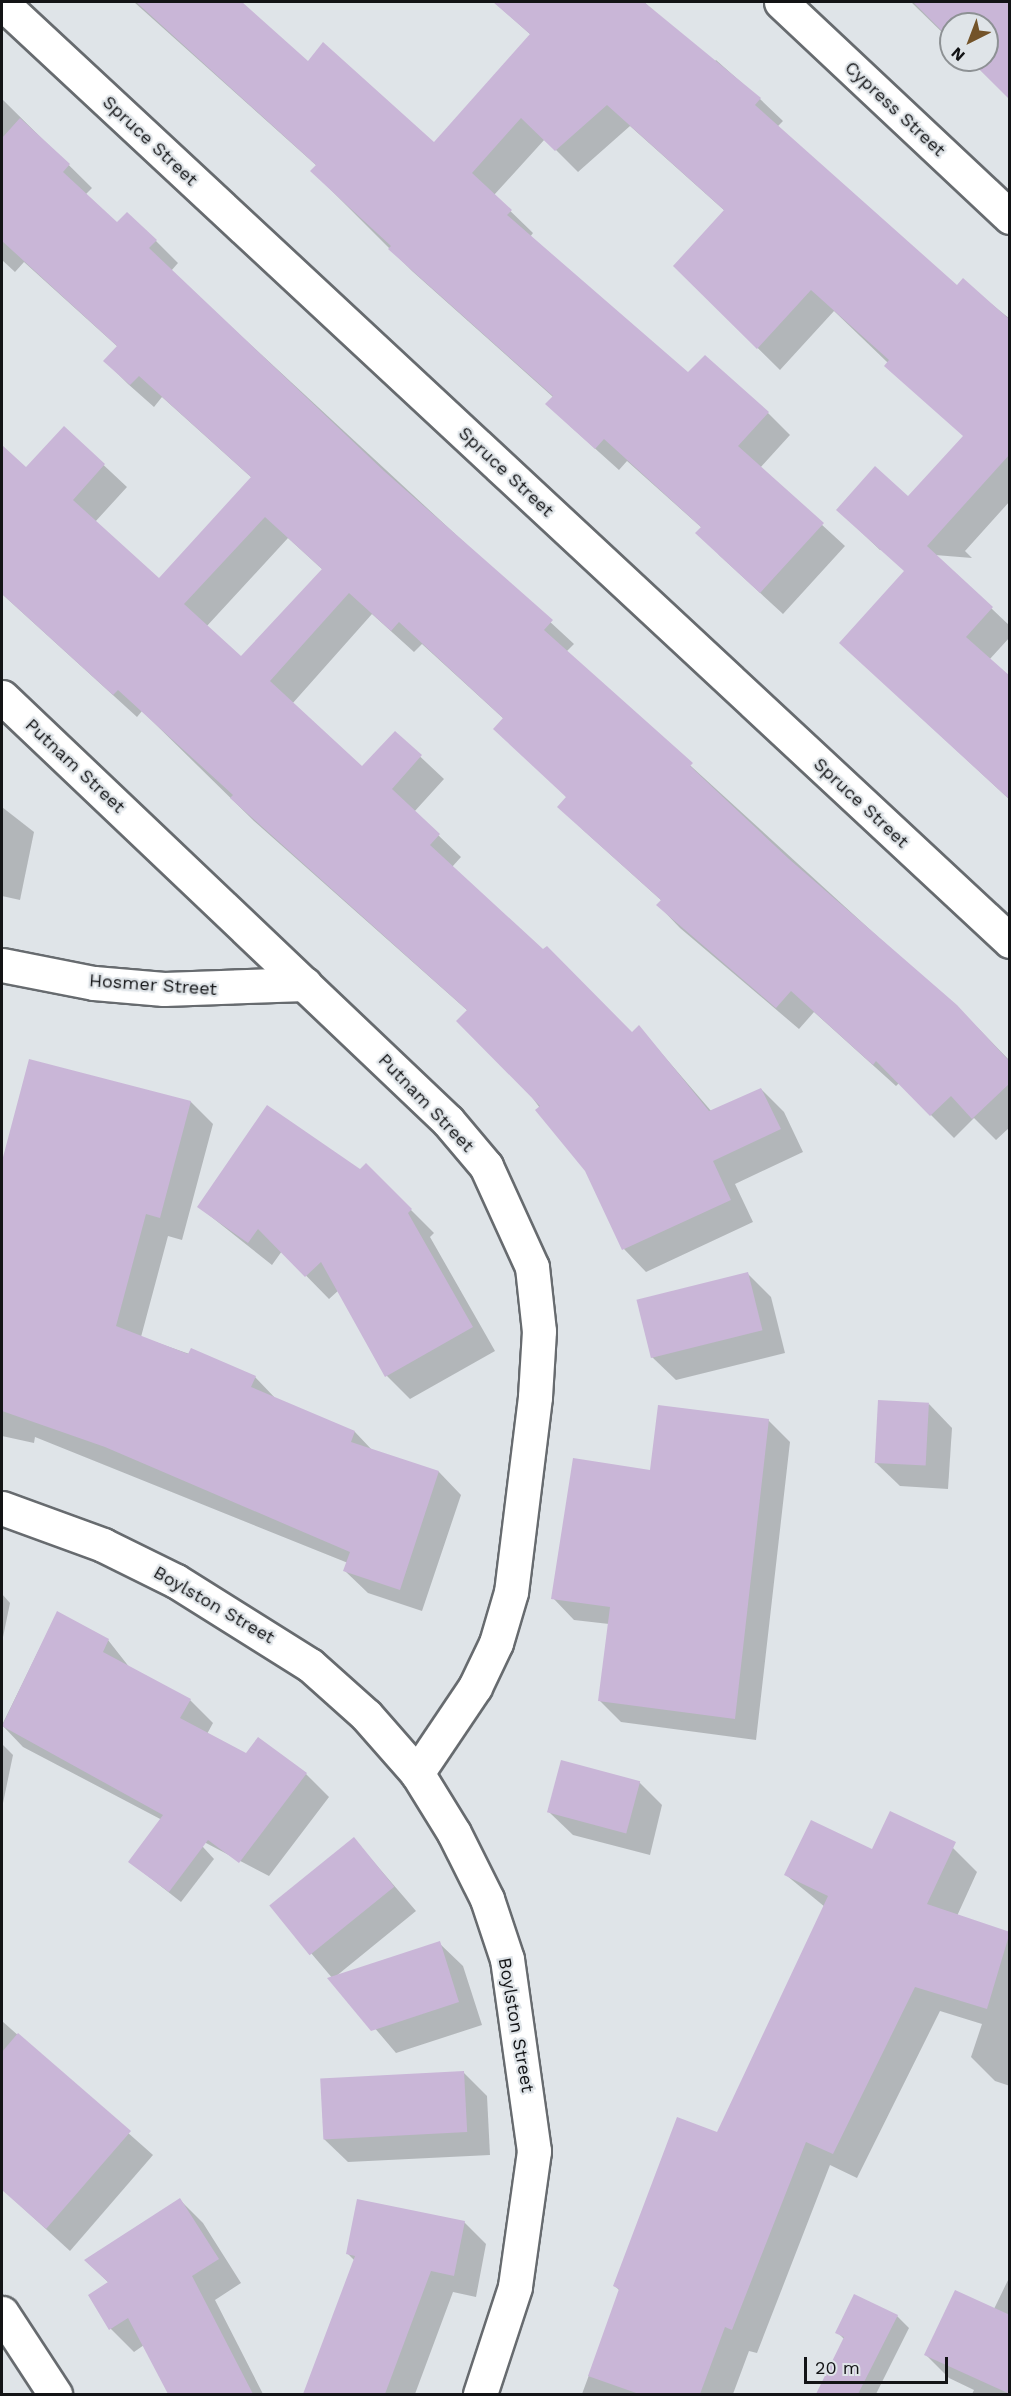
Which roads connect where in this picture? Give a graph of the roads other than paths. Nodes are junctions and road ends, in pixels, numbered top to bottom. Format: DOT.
graph roads {
  1 [pos="781,2"];
  2 [pos="2,3"];
  3 [pos="1010,217"];
  4 [pos="2,697"];
  5 [pos="1010,941"];
  6 [pos="2,965"];
  7 [pos="305,984"];
  8 [pos="2,1508"];
  9 [pos="417,1773"];
  10 [pos="2,2313"];
  11 [pos="55,2394"];
  12 [pos="480,2394"];
  1 -- 3 [label="street, Cypress Street"];
  2 -- 5 [label="street, Spruce Street"];
  4 -- 7 [label="street, Putnam Street"];
  6 -- 7 [label="street, Hosmer Street"];
  7 -- 9 [label="street, Putnam Street"];
  8 -- 9 [label="street, Boylston Street"];
  9 -- 12 [label="street, Boylston Street"];
  10 -- 11 [label="street"];
}
